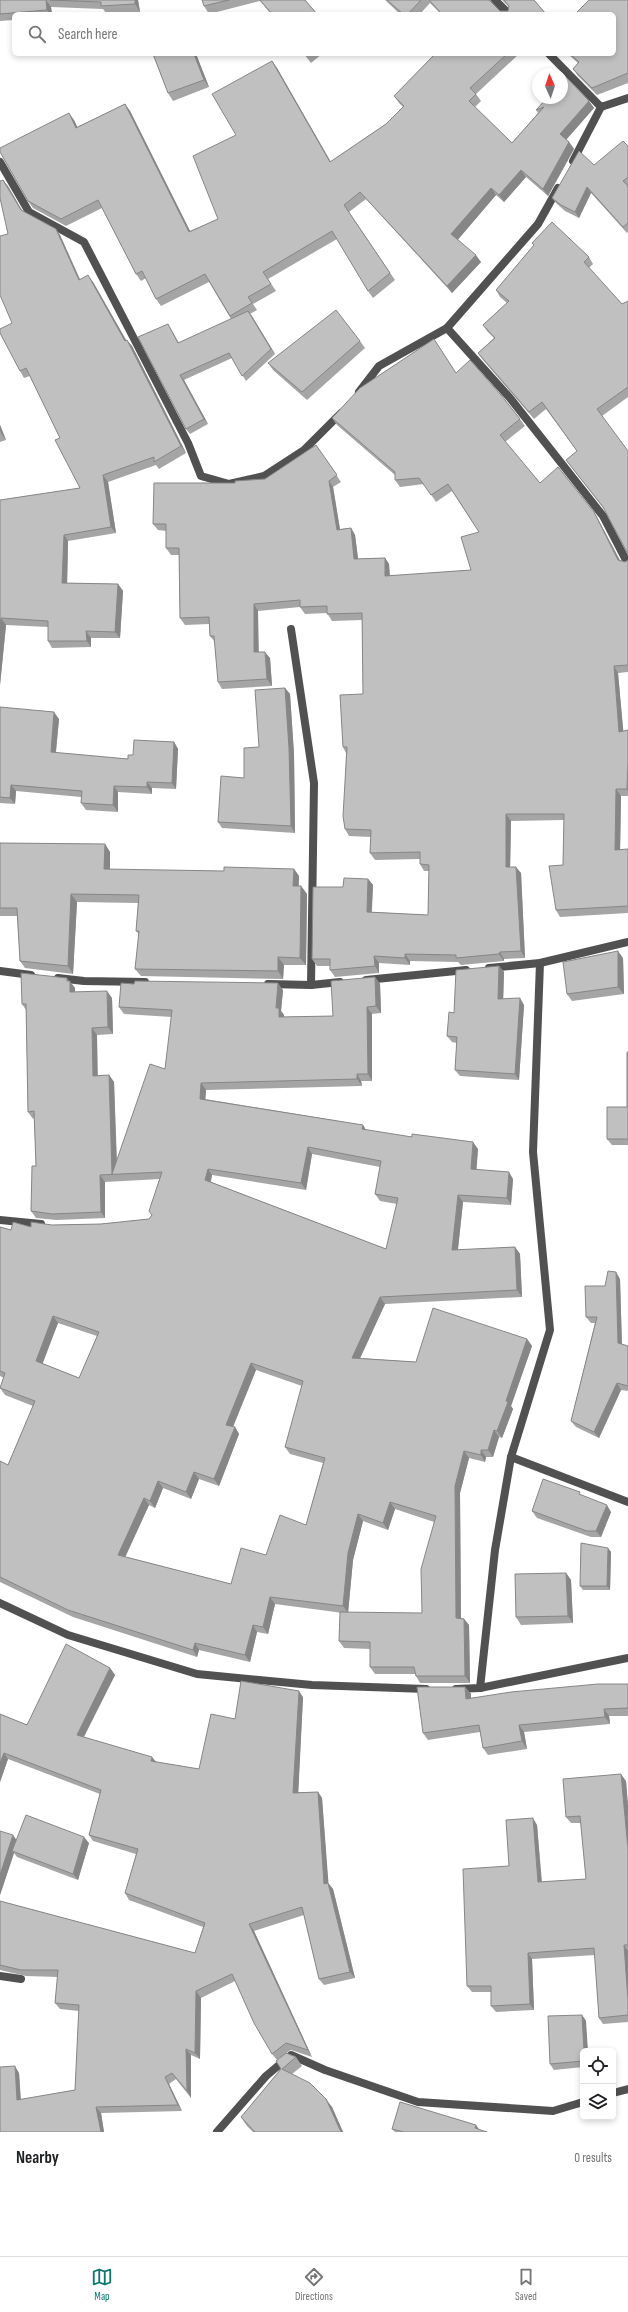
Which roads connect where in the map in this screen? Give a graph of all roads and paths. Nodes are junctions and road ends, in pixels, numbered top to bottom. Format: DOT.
graph roads {
  1 [pos="495,0"];
  2 [pos="507,12"];
  3 [pos="551,56"];
  4 [pos="628,98"];
  5 [pos="601,106"];
  6 [pos="0,162"];
  7 [pos="568,170"];
  8 [pos="561,183"];
  9 [pos="447,328"];
  10 [pos="356,398"];
  11 [pos="346,408"];
  12 [pos="628,564"];
  13 [pos="291,629"];
  14 [pos="628,942"];
  15 [pos="540,963"];
  16 [pos="0,971"];
  17 [pos="154,982"];
  18 [pos="256,984"];
  19 [pos="311,985"];
  20 [pos="0,1220"];
  21 [pos="50,1225"];
  22 [pos="511,1457"];
  23 [pos="628,1502"];
  24 [pos="0,1603"];
  25 [pos="628,1658"];
  26 [pos="480,1688"];
  27 [pos="435,1689"];
  28 [pos="450,1690"];
  29 [pos="0,1976"];
  30 [pos="21,1979"];
  31 [pos="628,2089"];
  32 [pos="616,2092"];
  33 [pos="580,2103"];
  34 [pos="216,2132"];
  1 -- 2 [label="street"];
  3 -- 5 [label="street"];
  4 -- 5 [label="street"];
  5 -- 7 [label="street"];
  6 -- 11 [label="street"];
  8 -- 9 [label="street"];
  9 -- 10 [label="street"];
  9 -- 12 [label="street"];
  13 -- 19 [label="street"];
  14 -- 15 [label="street"];
  15 -- 19 [label="street"];
  15 -- 22 [label="street"];
  16 -- 17 [label="street"];
  18 -- 19 [label="street"];
  20 -- 21 [label="street"];
  22 -- 23 [label="street"];
  22 -- 26 [label="street"];
  24 -- 27 [label="street"];
  25 -- 26 [label="street"];
  26 -- 28 [label="street"];
  29 -- 30 [label="street"];
  31 -- 32 [label="street"];
  33 -- 34 [label="street"];
}
